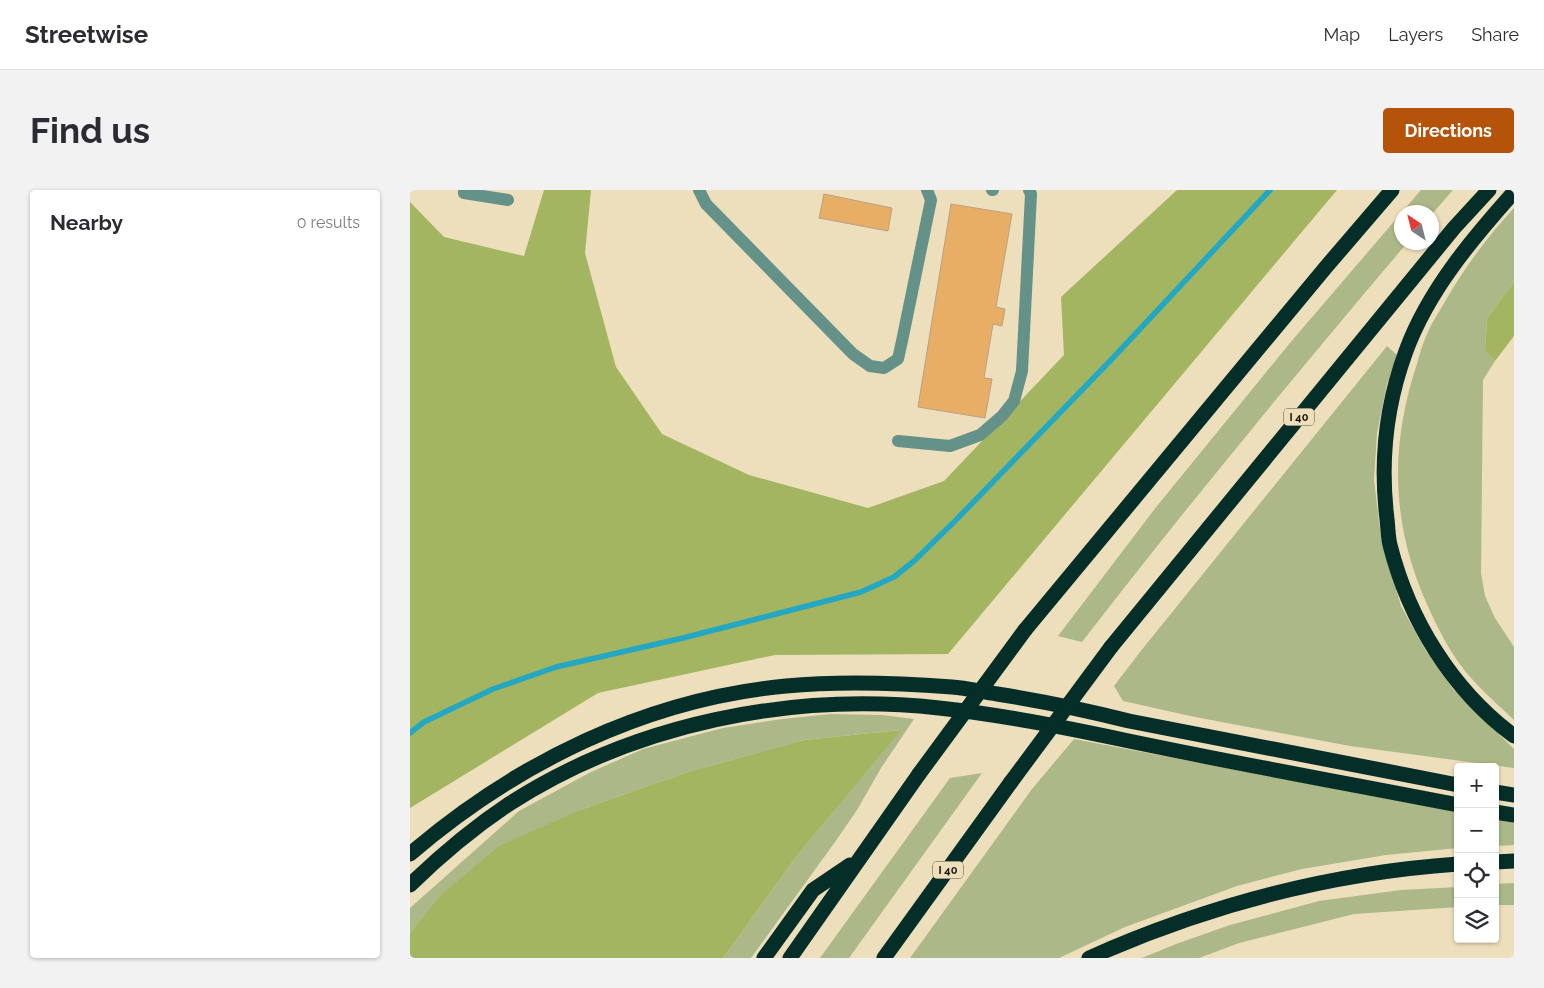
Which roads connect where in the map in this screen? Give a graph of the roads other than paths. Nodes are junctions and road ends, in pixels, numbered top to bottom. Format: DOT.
graph roads {
  1 [pos="464,190"];
  2 [pos="699,190"];
  3 [pos="927,190"];
  4 [pos="1029,190"];
  5 [pos="1392,190"];
  6 [pos="1489,190"];
  7 [pos="1514,192"];
  8 [pos="508,200"];
  9 [pos="898,441"];
  10 [pos="1514,736"];
  11 [pos="1454,783"];
  12 [pos="1499,793"];
  13 [pos="1514,795"];
  14 [pos="1454,804"];
  15 [pos="1499,813"];
  16 [pos="1514,815"];
  17 [pos="410,854"];
  18 [pos="857,860"];
  19 [pos="1514,861"];
  20 [pos="1499,862"];
  21 [pos="1454,864"];
  22 [pos="410,885"];
  23 [pos="764,958"];
  24 [pos="790,958"];
  25 [pos="884,958"];
  26 [pos="1089,958"];
  1 -- 8 [label="lane"];
  2 -- 3 [label="lane"];
  4 -- 9 [label="lane"];
  5 -- 18 [label="highway, bridge"];
  6 -- 25 [label="highway, I 40, bridge"];
  7 -- 10 [label="highway"];
  11 -- 17 [label="highway"];
  12 -- 13 [label="highway"];
  14 -- 22 [label="highway"];
  15 -- 16 [label="highway"];
  18 -- 23 [label="highway"];
  18 -- 24 [label="highway"];
  19 -- 20 [label="highway"];
  21 -- 26 [label="highway"];
}
